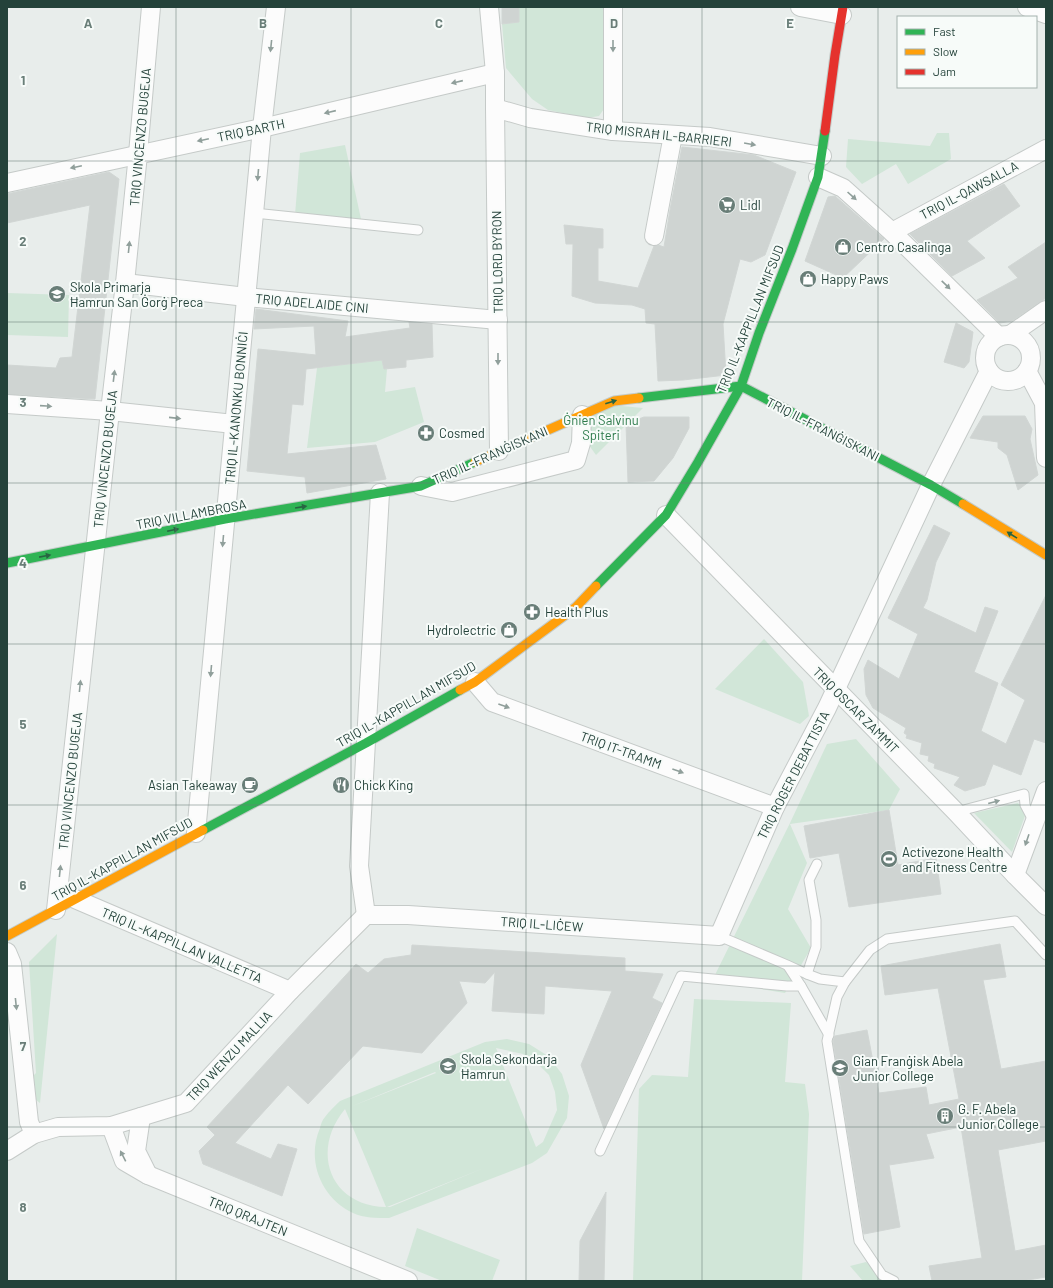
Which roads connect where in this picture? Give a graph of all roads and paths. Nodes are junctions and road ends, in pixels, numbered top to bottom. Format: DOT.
graph roads {
  1 [pos="151,7"];
  2 [pos="276,7"];
  3 [pos="489,7"];
  4 [pos="613,7"];
  5 [pos="800,7"];
  6 [pos="1027,7"];
  7 [pos="843,11"];
  8 [pos="1046,14"];
  9 [pos="495,72"];
  10 [pos="495,108"];
  11 [pos="262,128"];
  12 [pos="614,131"];
  13 [pos="673,135"];
  14 [pos="1046,149"];
  15 [pos="138,154"];
  16 [pos="822,156"];
  17 [pos="818,177"];
  18 [pos="7,183"];
  19 [pos="254,213"];
  20 [pos="418,230"];
  21 [pos="892,232"];
  22 [pos="654,236"];
  23 [pos="126,282"];
  24 [pos="246,298"];
  25 [pos="1046,311"];
  26 [pos="498,320"];
  27 [pos="1004,336"];
  28 [pos="1026,343"];
  29 [pos="989,371"];
  30 [pos="1027,371"];
  31 [pos="740,386"];
  32 [pos="1045,403"];
  33 [pos="7,404"];
  34 [pos="110,411"];
  35 [pos="582,415"];
  36 [pos="234,424"];
  37 [pos="499,451"];
  38 [pos="1046,458"];
  39 [pos="931,485"];
  40 [pos="421,486"];
  41 [pos="380,494"];
  42 [pos="666,515"];
  43 [pos="225,520"];
  44 [pos="95,546"];
  45 [pos="1046,555"];
  46 [pos="7,563"];
  47 [pos="474,682"];
  48 [pos="836,689"];
  49 [pos="366,743"];
  50 [pos="1046,791"];
  51 [pos="775,807"];
  52 [pos="956,812"];
  53 [pos="1040,824"];
  54 [pos="196,833"];
  55 [pos="816,864"];
  56 [pos="1015,875"];
  57 [pos="75,899"];
  58 [pos="1046,906"];
  59 [pos="56,910"];
  60 [pos="366,915"];
  61 [pos="7,936"];
  62 [pos="719,936"];
  63 [pos="7,952"];
  64 [pos="1046,955"];
  65 [pos="787,965"];
  66 [pos="807,974"];
  67 [pos="845,982"];
  68 [pos="801,986"];
  69 [pos="290,991"];
  70 [pos="829,1035"];
  71 [pos="141,1117"];
  72 [pos="111,1126"];
  73 [pos="34,1134"];
  74 [pos="7,1151"];
  75 [pos="600,1151"];
  76 [pos="148,1175"];
  77 [pos="408,1281"];
  78 [pos="894,1281"];
  1 -- 15 [label="street, TRIQ VINCENZO BUGEJA"];
  2 -- 11 [label="street, TRIQ IL-KANONKU BONNIĊI, one-way"];
  3 -- 9 [label="street"];
  4 -- 12 [label="street, one-way"];
  5 -- 7 [label="street"];
  6 -- 8 [label="street"];
  7 -- 16 [label="street, TRIQ IL-KAPPILLAN MIFSUD"];
  9 -- 10 [label="street, TRIQ LORD BYRON"];
  9 -- 11 [label="street, TRIQ BARTH, one-way"];
  10 -- 12 [label="street, TRIQ MISRAĦ IL-BARRIERI"];
  10 -- 26 [label="street, TRIQ LORD BYRON"];
  11 -- 15 [label="street, TRIQ BARTH, one-way"];
  11 -- 19 [label="street, TRIQ IL-KANONKU BONNIĊI, one-way"];
  12 -- 13 [label="street, TRIQ MISRAĦ IL-BARRIERI"];
  13 -- 16 [label="street, TRIQ MISRAĦ IL-BARRIERI, one-way"];
  13 -- 22 [label="street"];
  14 -- 21 [label="street, TRIQ IL-QAWSALLA"];
  15 -- 18 [label="street, TRIQ BARTH, one-way"];
  23 -- 15 [label="street, TRIQ VINCENZO BUGEJA, one-way"];
  16 -- 17 [label="street, TRIQ IL-KAPPILLAN MIFSUD"];
  17 -- 21 [label="street, one-way"];
  17 -- 31 [label="street, TRIQ IL-KAPPILLAN MIFSUD"];
  19 -- 20 [label="lane"];
  19 -- 24 [label="street, TRIQ IL-KANONKU BONNIĊI"];
  21 -- 27 [label="street, one-way"];
  23 -- 24 [label="street, TRIQ ADELAIDE CINI"];
  34 -- 23 [label="street, TRIQ VINCENZO BUGEJA, one-way"];
  24 -- 26 [label="street, TRIQ ADELAIDE CINI"];
  24 -- 36 [label="street, TRIQ IL-KANONKU BONNIĊI"];
  25 -- 27 [label="street"];
  25 -- 28 [label="street"];
  26 -- 37 [label="street, TRIQ LORD BYRON, one-way"];
  27 -- 28 [label="street"];
  27 -- 29 [label="street"];
  28 -- 30 [label="street"];
  29 -- 30 [label="street"];
  29 -- 39 [label="street"];
  30 -- 32 [label="street"];
  35 -- 31 [label="street, TRIQ IL-FRANĠISKANI, one-way"];
  31 -- 39 [label="street, TRIQ IL-FRANĠISKANI"];
  31 -- 42 [label="street, TRIQ IL-KAPPILLAN MIFSUD"];
  32 -- 38 [label="street"];
  33 -- 34 [label="street, one-way"];
  34 -- 36 [label="street, one-way"];
  34 -- 44 [label="street, TRIQ VINCENZO BUGEJA"];
  35 -- 37 [label="street, TRIQ IL-FRANĠISKANI"];
  35 -- 40 [label="street, TRIQ IL-FRANĠISKANI"];
  36 -- 43 [label="street, TRIQ IL-KANONKU BONNIĊI"];
  37 -- 40 [label="street, TRIQ IL-FRANĠISKANI"];
  45 -- 39 [label="street, TRIQ IL-FRANĠISKANI, one-way"];
  39 -- 48 [label="street, TRIQ ROGER DEBATTISTA"];
  40 -- 41 [label="street, TRIQ IL-FRANĠISKANI"];
  43 -- 41 [label="street, TRIQ VILLAMBROSA, one-way"];
  41 -- 49 [label="street"];
  42 -- 47 [label="street, TRIQ IL-KAPPILLAN MIFSUD"];
  42 -- 48 [label="street, TRIQ OSCAR ZAMMIT"];
  44 -- 43 [label="street, TRIQ VILLAMBROSA, one-way"];
  43 -- 54 [label="street, TRIQ IL-KANONKU BONNIĊI, one-way"];
  46 -- 44 [label="street, TRIQ VILLAMBROSA, one-way"];
  59 -- 44 [label="street, TRIQ VINCENZO BUGEJA, one-way"];
  47 -- 49 [label="street, TRIQ IL-KAPPILLAN MIFSUD"];
  47 -- 51 [label="street, TRIQ IT-TRAMM, one-way"];
  48 -- 51 [label="street, TRIQ ROGER DEBATTISTA"];
  48 -- 52 [label="street, TRIQ OSCAR ZAMMIT"];
  49 -- 54 [label="street, TRIQ IL-KAPPILLAN MIFSUD"];
  49 -- 60 [label="street"];
  50 -- 53 [label="street"];
  51 -- 62 [label="street, TRIQ ROGER DEBATTISTA"];
  52 -- 53 [label="lane, one-way"];
  52 -- 56 [label="street, TRIQ OSCAR ZAMMIT"];
  53 -- 56 [label="street, one-way"];
  54 -- 57 [label="street, TRIQ IL-KAPPILLAN MIFSUD"];
  55 -- 66 [label="lane"];
  56 -- 58 [label="street, TRIQ OSCAR ZAMMIT"];
  57 -- 59 [label="street, TRIQ IL-KAPPILLAN MIFSUD"];
  57 -- 69 [label="street, TRIQ IL-KAPPILLAN VALLETTA"];
  59 -- 61 [label="street, TRIQ IL-KAPPILLAN MIFSUD"];
  60 -- 62 [label="street, TRIQ IL-LIĊEW"];
  60 -- 69 [label="street, TRIQ WENZU MALLIA"];
  62 -- 65 [label="lane"];
  63 -- 73 [label="street, one-way"];
  64 -- 67 [label="lane"];
  65 -- 66 [label="lane"];
  65 -- 68 [label="lane"];
  66 -- 67 [label="lane"];
  67 -- 70 [label="lane"];
  68 -- 70 [label="lane"];
  68 -- 75 [label="lane"];
  69 -- 71 [label="street, TRIQ WENZU MALLIA"];
  70 -- 78 [label="lane"];
  71 -- 72 [label="street, TRIQ WENZU MALLIA"];
  71 -- 76 [label="street"];
  72 -- 73 [label="street, TRIQ WENZU MALLIA"];
  76 -- 72 [label="street, TRIQ QRAJTEN, one-way"];
  73 -- 74 [label="street, TRIQ WENZU MALLIA"];
  76 -- 77 [label="street, TRIQ QRAJTEN"];
}
